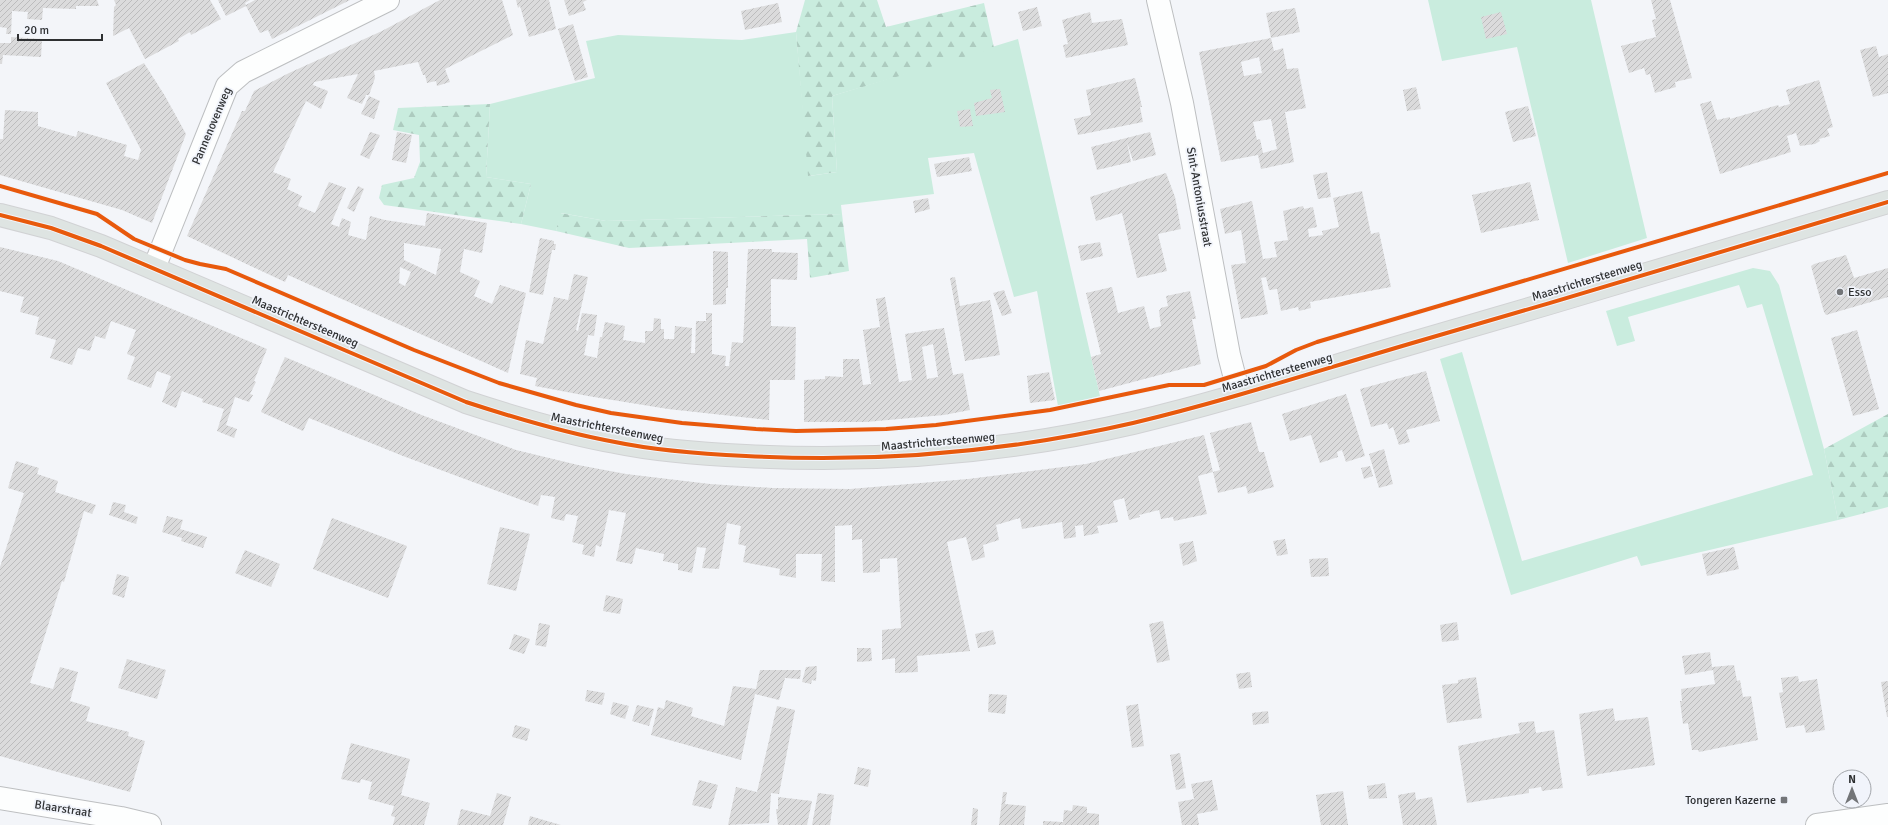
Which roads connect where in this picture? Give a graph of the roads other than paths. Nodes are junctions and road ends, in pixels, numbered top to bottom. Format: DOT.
graph roads {
  1 [pos="388,0"];
  2 [pos="1158,0"];
  3 [pos="1888,202"];
  4 [pos="0,215"];
  5 [pos="154,268"];
  6 [pos="1239,394"];
  7 [pos="0,798"];
  8 [pos="1888,815"];
  9 [pos="150,825"];
  10 [pos="1817,825"];
  1 -- 5 [label="street, Pannenovenweg"];
  2 -- 6 [label="street, Sint-Antoniusstraat"];
  3 -- 6 [label="main road, Maastrichtersteenweg"];
  4 -- 5 [label="main road, Maastrichtersteenweg"];
  5 -- 6 [label="main road, Maastrichtersteenweg"];
  7 -- 9 [label="street, Blaarstraat"];
  8 -- 10 [label="street"];
}
